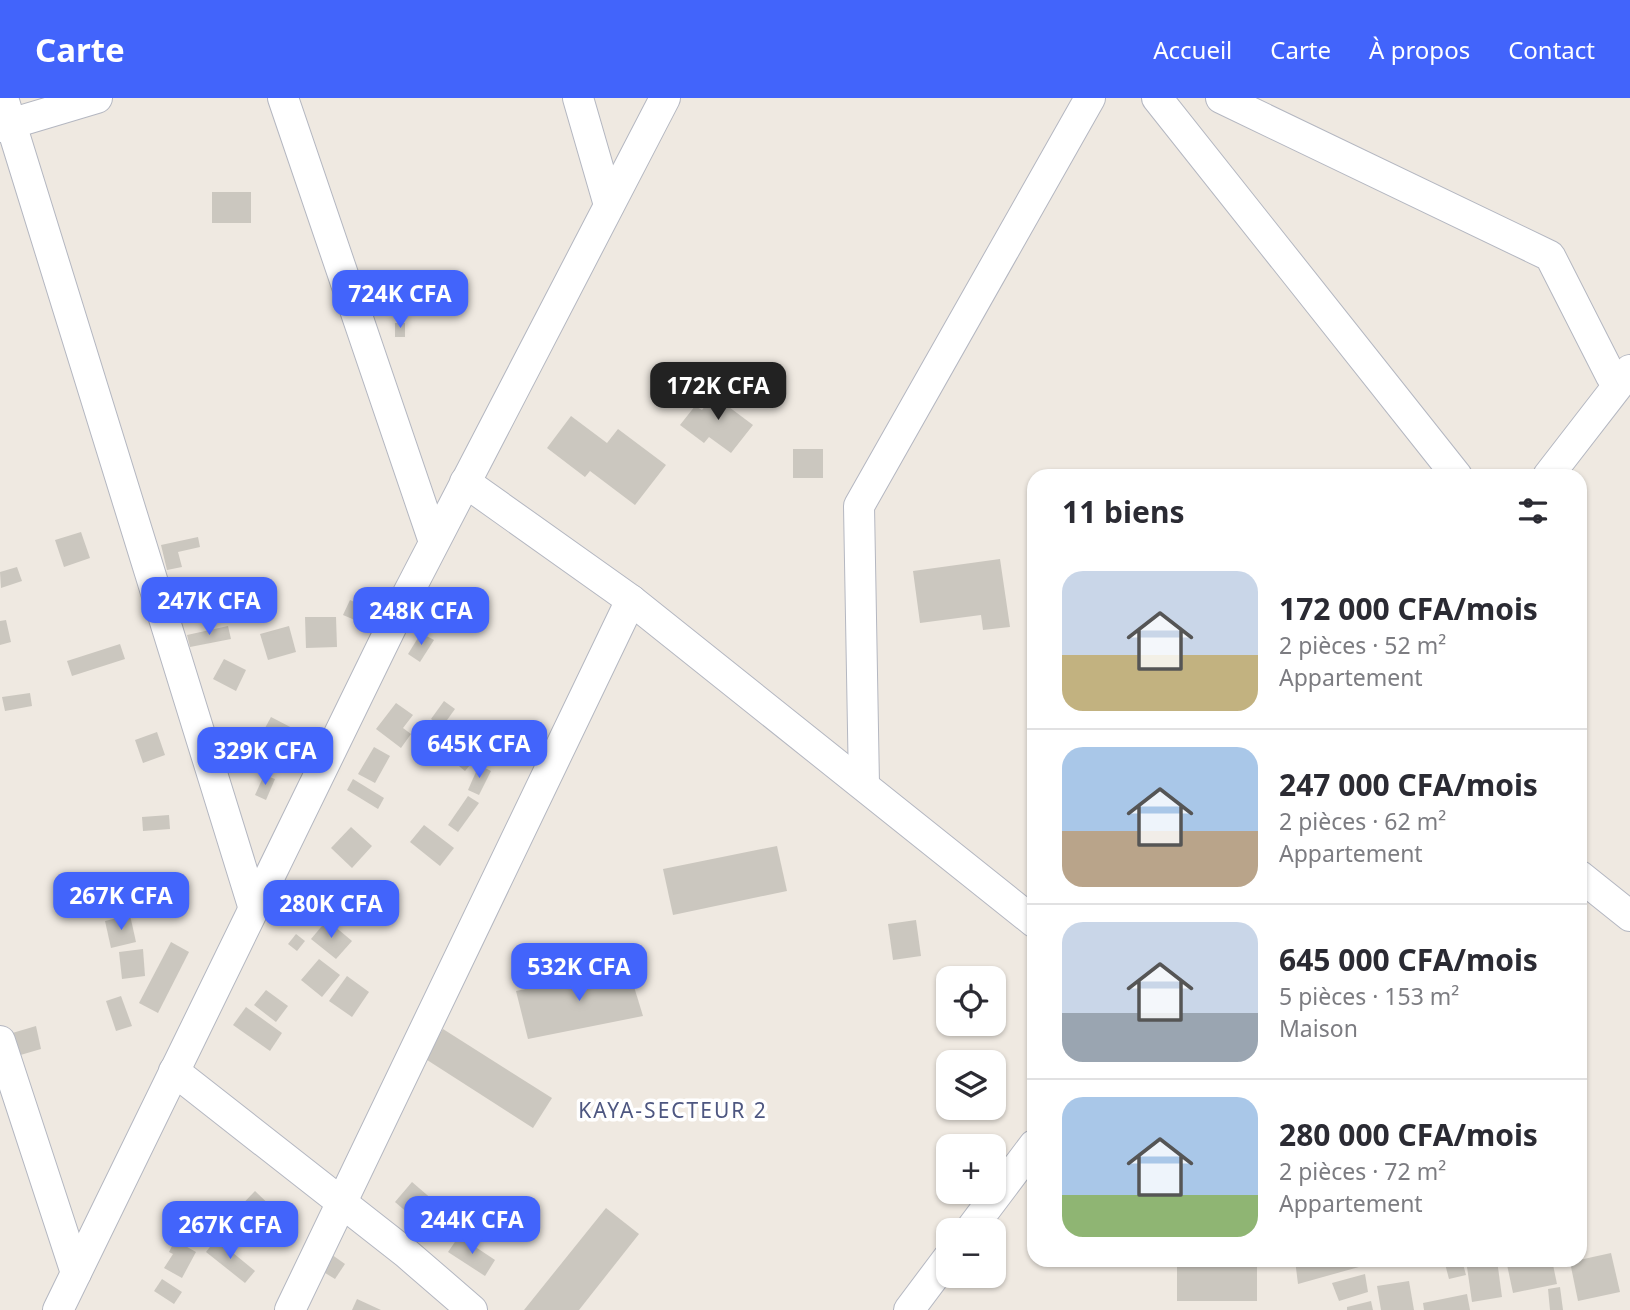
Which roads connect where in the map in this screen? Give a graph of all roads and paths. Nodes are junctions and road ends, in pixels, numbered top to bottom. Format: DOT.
graph roads {
  1 [pos="97,98"];
  2 [pos="283,98"];
  3 [pos="579,98"];
  4 [pos="665,98"];
  5 [pos="1090,98"];
  6 [pos="1157,98"];
  7 [pos="1221,98"];
  8 [pos="4,116"];
  9 [pos="609,205"];
  10 [pos="1620,373"];
  11 [pos="1451,469"];
  12 [pos="1553,469"];
  13 [pos="465,482"];
  14 [pos="434,542"];
  15 [pos="631,600"];
  16 [pos="864,785"];
  17 [pos="1587,882"];
  18 [pos="254,909"];
  19 [pos="1027,916"];
  20 [pos="1630,916"];
  21 [pos="0,1041"];
  22 [pos="174,1071"];
  23 [pos="1027,1154"];
  24 [pos="342,1203"];
  25 [pos="979,1218"];
  26 [pos="76,1273"];
  27 [pos="936,1274"];
  28 [pos="58,1310"];
  29 [pos="290,1310"];
  30 [pos="472,1310"];
  31 [pos="909,1310"];
  1 -- 8 [label="street"];
  2 -- 14 [label="street"];
  3 -- 9 [label="street"];
  4 -- 9 [label="street"];
  5 -- 16 [label="street"];
  6 -- 11 [label="street"];
  7 -- 10 [label="street"];
  8 -- 18 [label="street"];
  9 -- 13 [label="street"];
  10 -- 12 [label="street"];
  13 -- 14 [label="street"];
  13 -- 15 [label="street"];
  14 -- 18 [label="street"];
  15 -- 16 [label="street"];
  15 -- 24 [label="street"];
  16 -- 19 [label="street"];
  17 -- 20 [label="street"];
  18 -- 22 [label="street"];
  21 -- 26 [label="street"];
  22 -- 24 [label="street"];
  22 -- 26 [label="street"];
  23 -- 25 [label="street"];
  24 -- 29 [label="street"];
  24 -- 30 [label="street"];
  26 -- 28 [label="street"];
  27 -- 31 [label="street"];
}
